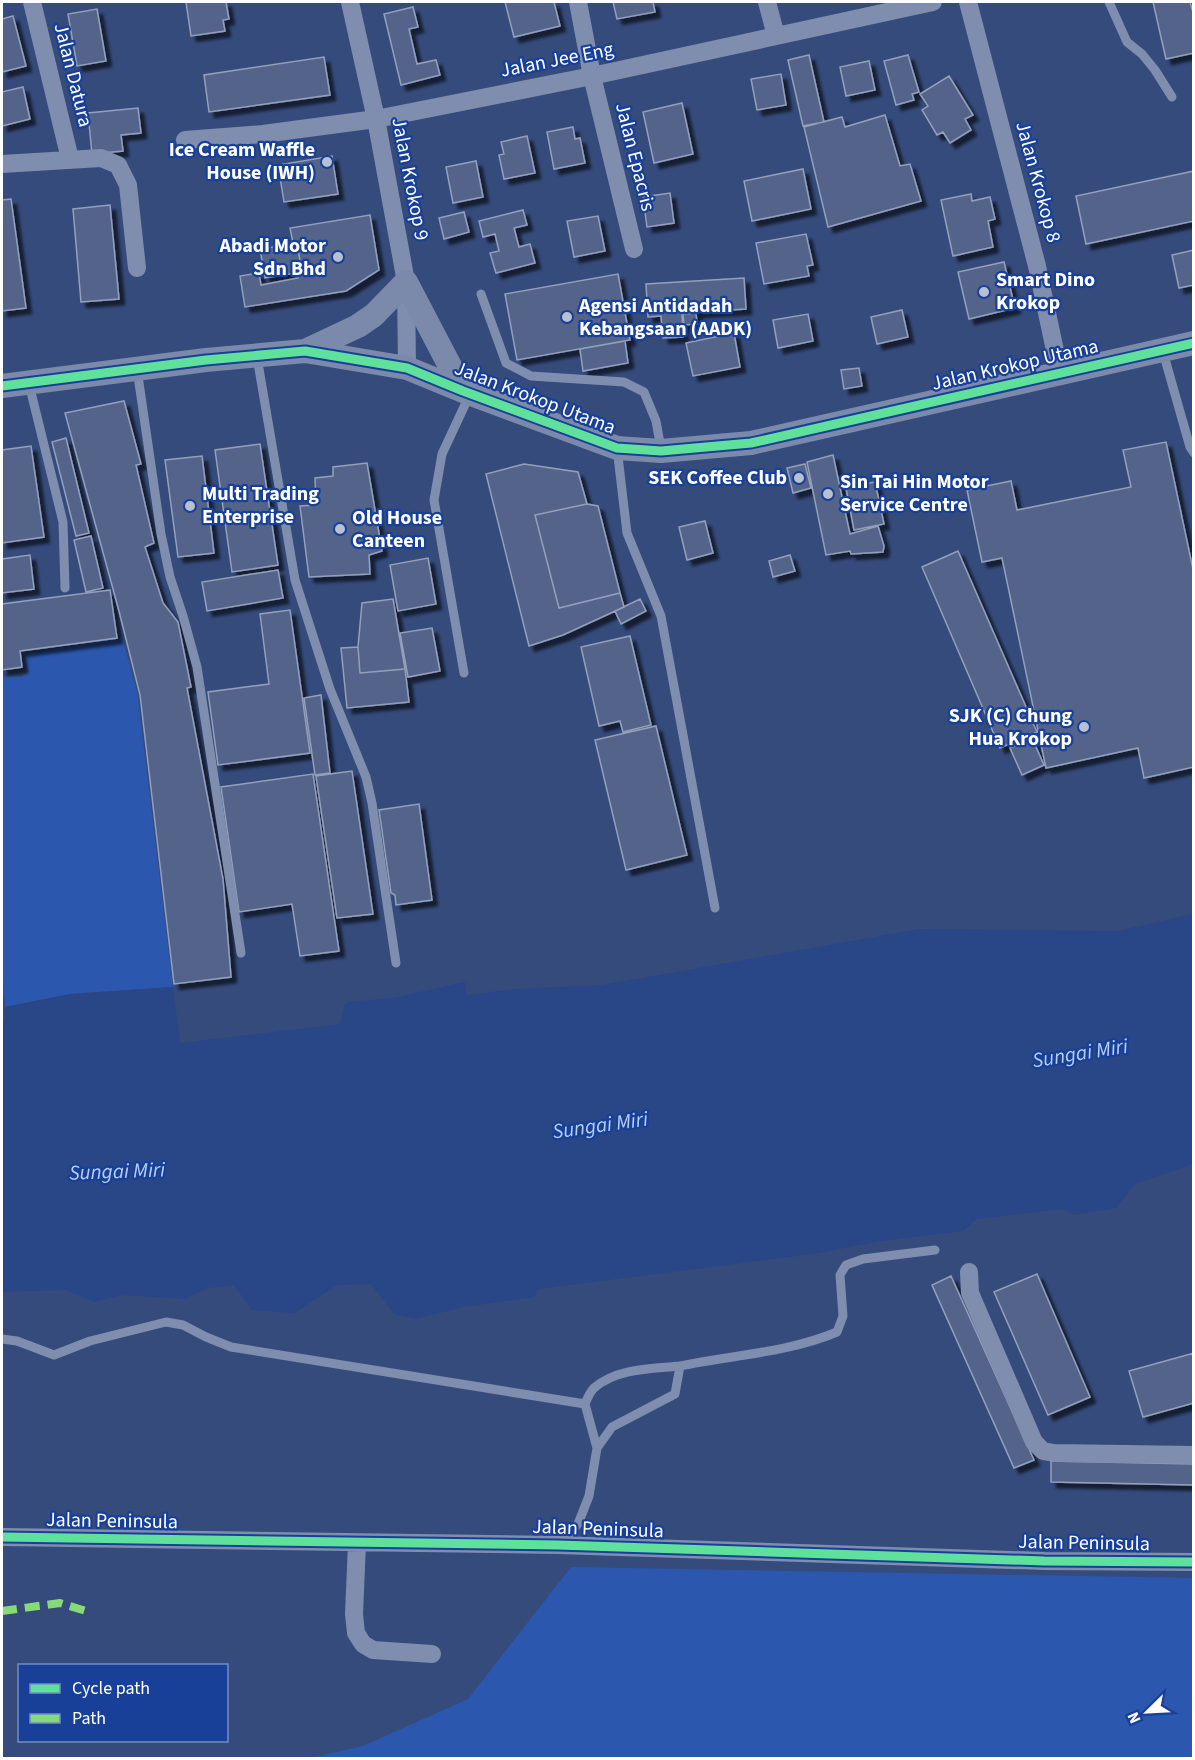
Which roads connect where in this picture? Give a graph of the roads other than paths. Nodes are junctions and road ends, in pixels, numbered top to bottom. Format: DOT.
graph roads {
  1 [pos="32,2"];
  2 [pos="350,2"];
  3 [pos="578,2"];
  4 [pos="767,2"];
  5 [pos="933,2"];
  6 [pos="968,2"];
  7 [pos="1109,2"];
  8 [pos="776,36"];
  9 [pos="592,76"];
  10 [pos="1172,97"];
  11 [pos="376,119"];
  12 [pos="185,140"];
  13 [pos="70,159"];
  14 [pos="2,164"];
  15 [pos="634,249"];
  16 [pos="138,268"];
  17 [pos="406,282"];
  18 [pos="481,294"];
  19 [pos="1194,343"];
  20 [pos="305,351"];
  21 [pos="1162,351"];
  22 [pos="257,354"];
  23 [pos="407,368"];
  24 [pos="137,369"];
  25 [pos="1059,374"];
  26 [pos="28,382"];
  27 [pos="2,386"];
  28 [pos="467,393"];
  29 [pos="617,448"];
  30 [pos="661,451"];
  31 [pos="1194,453"];
  32 [pos="65,588"];
  33 [pos="464,674"];
  34 [pos="714,908"];
  35 [pos="241,953"];
  36 [pos="396,963"];
  37 [pos="935,1250"];
  38 [pos="969,1272"];
  39 [pos="2,1339"];
  40 [pos="680,1366"];
  41 [pos="585,1404"];
  42 [pos="597,1448"];
  43 [pos="1194,1455"];
  44 [pos="2,1537"];
  45 [pos="357,1543"];
  46 [pos="558,1545"];
  47 [pos="1194,1562"];
  48 [pos="432,1654"];
  1 -- 13 [label="street, Jalan Datura"];
  2 -- 11 [label="street, Jalan Krokop 9"];
  3 -- 9 [label="street, Jalan Epacris"];
  4 -- 8 [label="street"];
  5 -- 8 [label="street, Jalan Jee Eng"];
  6 -- 25 [label="street, Jalan Krokop 8"];
  7 -- 10 [label="lane"];
  8 -- 9 [label="street, Jalan Jee Eng"];
  9 -- 11 [label="street, Jalan Jee Eng"];
  9 -- 15 [label="street, Jalan Epacris"];
  11 -- 12 [label="street, Jalan Jee Eng"];
  11 -- 17 [label="street, Jalan Krokop 9"];
  13 -- 14 [label="street"];
  13 -- 16 [label="street"];
  17 -- 20 [label="street"];
  17 -- 23 [label="street, Jalan Krokop 9"];
  17 -- 28 [label="street"];
  18 -- 30 [label="lane"];
  19 -- 21 [label="street, Jalan Krokop Utama"];
  20 -- 22 [label="street, Jalan Krokop Utama"];
  20 -- 23 [label="street, Jalan Krokop Utama"];
  21 -- 25 [label="street, Jalan Krokop Utama"];
  21 -- 31 [label="lane"];
  22 -- 24 [label="street, Jalan Krokop Utama"];
  22 -- 36 [label="lane"];
  23 -- 28 [label="street, Jalan Krokop Utama"];
  24 -- 26 [label="street, Jalan Krokop Utama"];
  24 -- 35 [label="lane"];
  25 -- 30 [label="street, Jalan Krokop Utama"];
  26 -- 27 [label="street, Jalan Krokop Utama"];
  26 -- 32 [label="lane"];
  28 -- 29 [label="street, Jalan Krokop Utama"];
  28 -- 33 [label="lane"];
  29 -- 30 [label="street, Jalan Krokop Utama"];
  29 -- 34 [label="lane"];
  37 -- 40 [label="lane"];
  38 -- 43 [label="street"];
  39 -- 41 [label="lane"];
  40 -- 41 [label="lane"];
  40 -- 42 [label="lane"];
  41 -- 42 [label="lane"];
  42 -- 46 [label="lane"];
  44 -- 45 [label="street, Jalan Peninsula"];
  45 -- 46 [label="street, Jalan Peninsula"];
  45 -- 48 [label="street"];
  46 -- 47 [label="street, Jalan Peninsula"];
}
